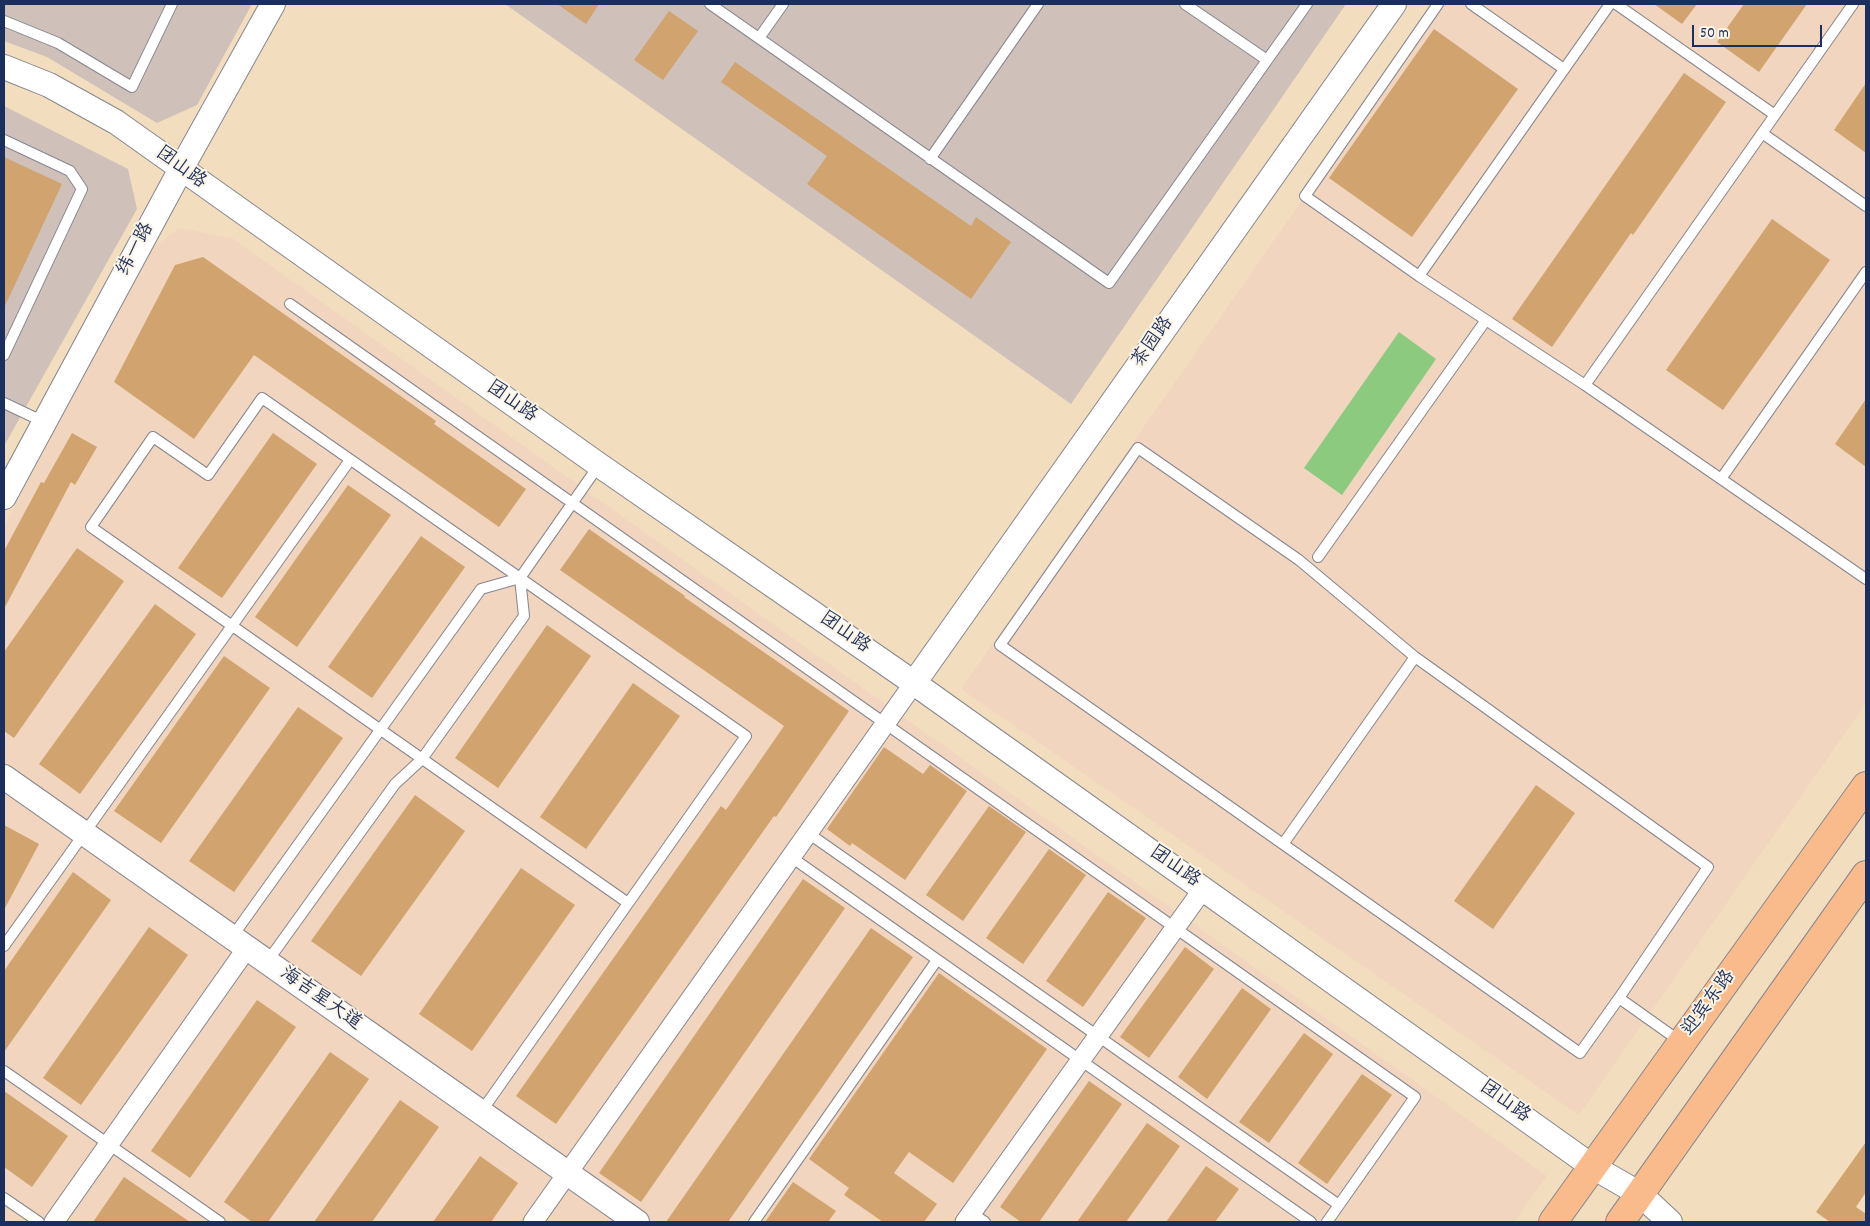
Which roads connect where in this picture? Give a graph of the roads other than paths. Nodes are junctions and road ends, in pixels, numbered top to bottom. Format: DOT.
graph roads {
  1 [pos="172,4"];
  2 [pos="273,4"];
  3 [pos="710,4"];
  4 [pos="783,4"];
  5 [pos="1038,4"];
  6 [pos="1186,4"];
  7 [pos="1307,4"];
  8 [pos="1394,4"];
  9 [pos="1438,4"];
  10 [pos="1471,4"];
  11 [pos="1610,4"];
  12 [pos="1616,4"];
  13 [pos="1853,4"];
  14 [pos="4,21"];
  15 [pos="759,38"];
  16 [pos="1267,60"];
  17 [pos="4,67"];
  18 [pos="1564,69"];
  19 [pos="1775,115"];
  20 [pos="1762,133"];
  21 [pos="4,140"];
  22 [pos="930,159"];
  23 [pos="181,170"];
  24 [pos="1866,206"];
  25 [pos="1866,272"];
  26 [pos="1419,276"];
  27 [pos="290,304"];
  28 [pos="1486,320"];
  29 [pos="4,355"];
  30 [pos="1585,385"];
  31 [pos="4,403"];
  32 [pos="44,422"];
  33 [pos="350,460"];
  34 [pos="599,465"];
  35 [pos="1721,479"];
  36 [pos="4,497"];
  37 [pos="572,503"];
  38 [pos="1318,557"];
  39 [pos="520,578"];
  40 [pos="1866,579"];
  41 [pos="232,625"];
  42 [pos="1415,657"];
  43 [pos="914,683"];
  44 [pos="885,724"];
  45 [pos="380,730"];
  46 [pos="422,759"];
  47 [pos="4,777"];
  48 [pos="1866,786"];
  49 [pos="83,833"];
  50 [pos="808,833"];
  51 [pos="1283,844"];
  52 [pos="791,857"];
  53 [pos="1866,875"];
  54 [pos="1203,889"];
  55 [pos="628,903"];
  56 [pos="1175,928"];
  57 [pos="239,943"];
  58 [pos="4,946"];
  59 [pos="937,960"];
  60 [pos="267,962"];
  61 [pos="1619,998"];
  62 [pos="1098,1036"];
  63 [pos="1682,1042"];
  64 [pos="1081,1060"];
  65 [pos="4,1071"];
  66 [pos="480,1112"];
  67 [pos="109,1145"];
  68 [pos="1593,1167"];
  69 [pos="568,1174"];
  70 [pos="1640,1194"];
  71 [pos="4,1198"];
  72 [pos="1338,1205"];
  73 [pos="974,1219"];
  74 [pos="39,1222"];
  75 [pos="54,1222"];
  76 [pos="220,1222"];
  77 [pos="533,1222"];
  78 [pos="637,1222"];
  79 [pos="754,1222"];
  80 [pos="1311,1222"];
  81 [pos="1327,1222"];
  82 [pos="1553,1222"];
  83 [pos="1620,1222"];
  84 [pos="1670,1222"];
  1 -- 14 [label="lane"];
  2 -- 23 [label="street, 纬一路"];
  3 -- 15 [label="lane"];
  4 -- 15 [label="lane"];
  5 -- 22 [label="lane"];
  6 -- 16 [label="lane"];
  7 -- 16 [label="lane"];
  8 -- 43 [label="street, 茶园路"];
  9 -- 26 [label="lane"];
  10 -- 18 [label="lane"];
  11 -- 18 [label="lane"];
  12 -- 19 [label="lane"];
  13 -- 19 [label="lane"];
  15 -- 22 [label="lane"];
  16 -- 22 [label="lane"];
  17 -- 23 [label="street, 团山路"];
  18 -- 26 [label="lane"];
  19 -- 20 [label="lane"];
  20 -- 24 [label="lane"];
  20 -- 30 [label="lane"];
  21 -- 29 [label="lane"];
  23 -- 32 [label="street, 纬一路"];
  23 -- 34 [label="street, 团山路"];
  25 -- 35 [label="lane"];
  26 -- 28 [label="lane"];
  27 -- 37 [label="lane"];
  28 -- 30 [label="lane"];
  28 -- 38 [label="lane"];
  30 -- 35 [label="lane"];
  31 -- 32 [label="lane"];
  32 -- 36 [label="street, 纬一路"];
  33 -- 39 [label="lane"];
  33 -- 41 [label="lane"];
  33 -- 41 [label="lane"];
  34 -- 37 [label="lane"];
  34 -- 43 [label="street, 团山路"];
  35 -- 40 [label="lane"];
  37 -- 39 [label="lane"];
  37 -- 44 [label="lane"];
  39 -- 45 [label="lane"];
  39 -- 46 [label="lane"];
  39 -- 55 [label="lane"];
  41 -- 45 [label="lane"];
  41 -- 49 [label="lane"];
  42 -- 51 [label="lane"];
  42 -- 51 [label="lane"];
  42 -- 61 [label="lane"];
  43 -- 44 [label="street"];
  43 -- 54 [label="street, 团山路"];
  44 -- 50 [label="street"];
  44 -- 56 [label="lane"];
  45 -- 46 [label="lane"];
  45 -- 57 [label="lane"];
  46 -- 55 [label="lane"];
  46 -- 60 [label="lane"];
  47 -- 49 [label="street, 海吉星大道"];
  48 -- 63 [label="highway, 迎宾东路"];
  49 -- 57 [label="street, 海吉星大道"];
  49 -- 58 [label="lane"];
  50 -- 52 [label="street"];
  50 -- 62 [label="lane"];
  51 -- 61 [label="lane"];
  52 -- 59 [label="lane"];
  52 -- 69 [label="street"];
  53 -- 70 [label="highway"];
  54 -- 56 [label="street"];
  54 -- 68 [label="street, 团山路"];
  55 -- 66 [label="lane"];
  56 -- 62 [label="street"];
  56 -- 72 [label="lane"];
  57 -- 60 [label="street, 海吉星大道"];
  57 -- 67 [label="street"];
  59 -- 64 [label="lane"];
  59 -- 79 [label="lane"];
  60 -- 66 [label="street, 海吉星大道"];
  61 -- 63 [label="lane"];
  62 -- 64 [label="street"];
  62 -- 72 [label="lane"];
  63 -- 68 [label="highway, 迎宾东路"];
  64 -- 73 [label="street"];
  64 -- 80 [label="lane"];
  65 -- 67 [label="lane"];
  66 -- 69 [label="street, 海吉星大道"];
  67 -- 75 [label="street"];
  67 -- 76 [label="lane"];
  68 -- 70 [label="street, 团山路"];
  68 -- 82 [label="highway, 迎宾东路"];
  69 -- 77 [label="street"];
  69 -- 78 [label="street, 海吉星大道"];
  70 -- 83 [label="highway"];
  70 -- 84 [label="street, 团山路"];
  71 -- 74 [label="lane"];
  72 -- 81 [label="lane"];
}
